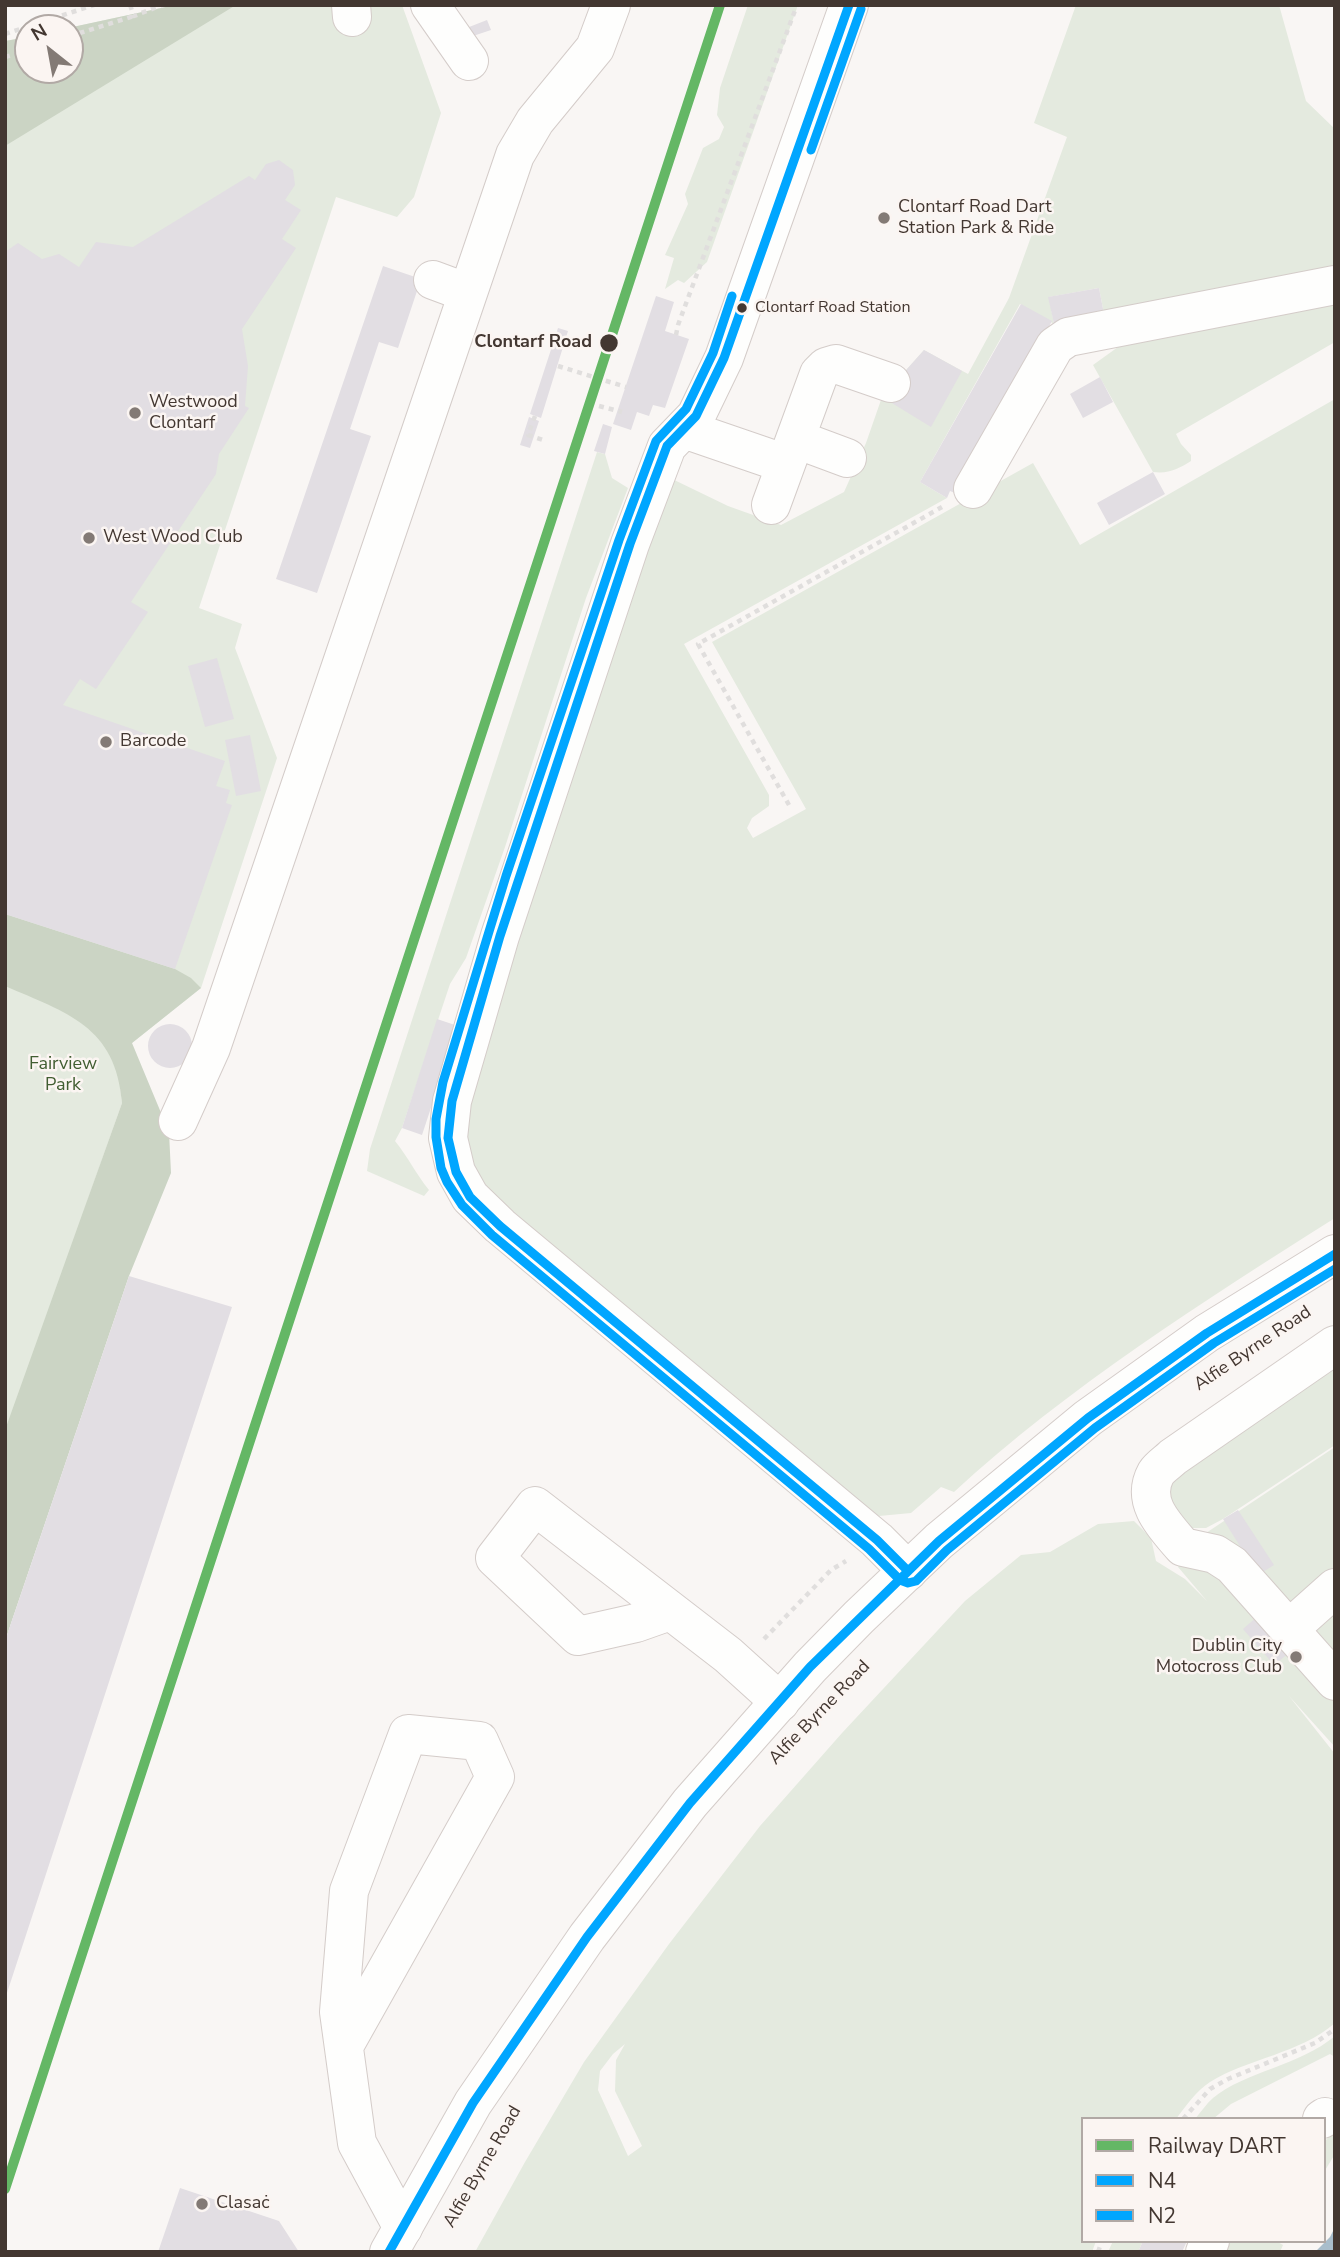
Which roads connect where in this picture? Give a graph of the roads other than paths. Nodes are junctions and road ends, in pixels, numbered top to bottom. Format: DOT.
graph roads {
  1 [pos="430,5"];
  2 [pos="611,5"];
  3 [pos="849,5"];
  4 [pos="469,61"];
  5 [pos="1335,285"];
  6 [pos="891,383"];
  7 [pos="684,429"];
  8 [pos="791,451"];
  9 [pos="847,458"];
  10 [pos="974,489"];
  11 [pos="771,505"];
  12 [pos="178,1121"];
  13 [pos="1335,1254"];
  14 [pos="1335,1345"];
  15 [pos="908,1570"];
  16 [pos="1335,1588"];
  17 [pos="670,1611"];
  18 [pos="1289,1629"];
  19 [pos="1335,1681"];
  20 [pos="779,1702"];
  21 [pos="344,2046"];
  22 [pos="396,2240"];
  1 -- 4 [label="main road"];
  2 -- 12 [label="main road"];
  3 -- 7 [label="main road"];
  5 -- 10 [label="main road"];
  6 -- 8 [label="main road"];
  7 -- 8 [label="main road"];
  7 -- 15 [label="main road"];
  8 -- 9 [label="main road"];
  8 -- 11 [label="main road"];
  13 -- 15 [label="main road, Alfie Byrne Road"];
  14 -- 18 [label="main road"];
  15 -- 20 [label="main road, Alfie Byrne Road"];
  16 -- 18 [label="main road"];
  17 -- 20 [label="main road"];
  18 -- 19 [label="main road"];
  20 -- 22 [label="main road, Alfie Byrne Road"];
  21 -- 21 [label="main road"];
  21 -- 22 [label="main road"];
}
